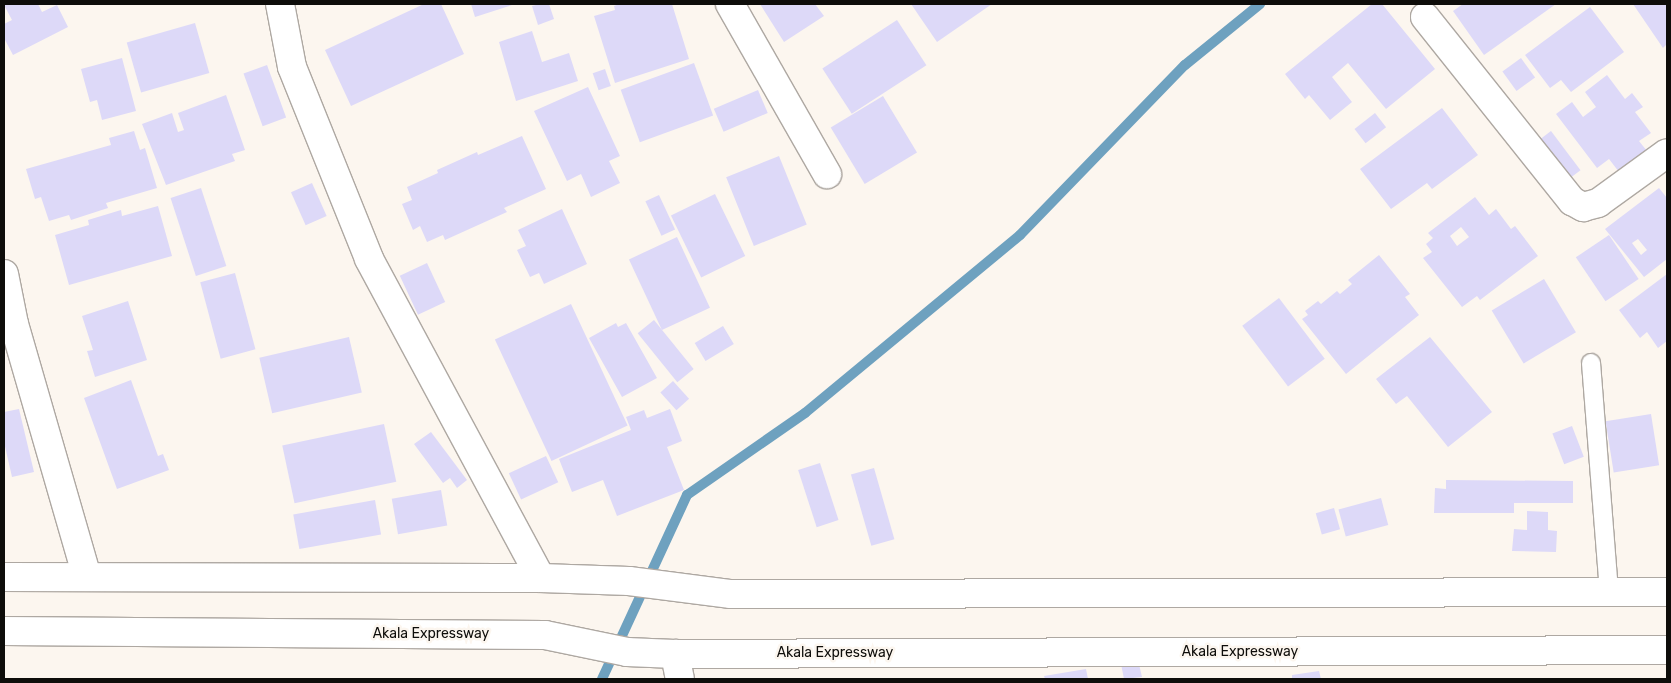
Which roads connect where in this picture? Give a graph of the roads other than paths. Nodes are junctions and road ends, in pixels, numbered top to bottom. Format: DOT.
graph roads {
  1 [pos="280,4"];
  2 [pos="730,4"];
  3 [pos="1425,17"];
  4 [pos="1667,153"];
  5 [pos="826,174"];
  6 [pos="4,274"];
  7 [pos="1592,363"];
  8 [pos="4,577"];
  9 [pos="87,577"];
  10 [pos="541,578"];
  11 [pos="1609,591"];
  12 [pos="1667,592"];
  13 [pos="4,631"];
  14 [pos="1667,650"];
  15 [pos="677,667"];
  1 -- 10 [label="main road"];
  2 -- 5 [label="main road"];
  3 -- 4 [label="main road"];
  6 -- 9 [label="main road"];
  7 -- 11 [label="lane"];
  8 -- 9 [label="main road"];
  9 -- 10 [label="main road"];
  10 -- 11 [label="main road"];
  11 -- 12 [label="main road"];
  13 -- 15 [label="main road, Akala Expressway"];
  14 -- 15 [label="main road, Akala Expressway"];
}
